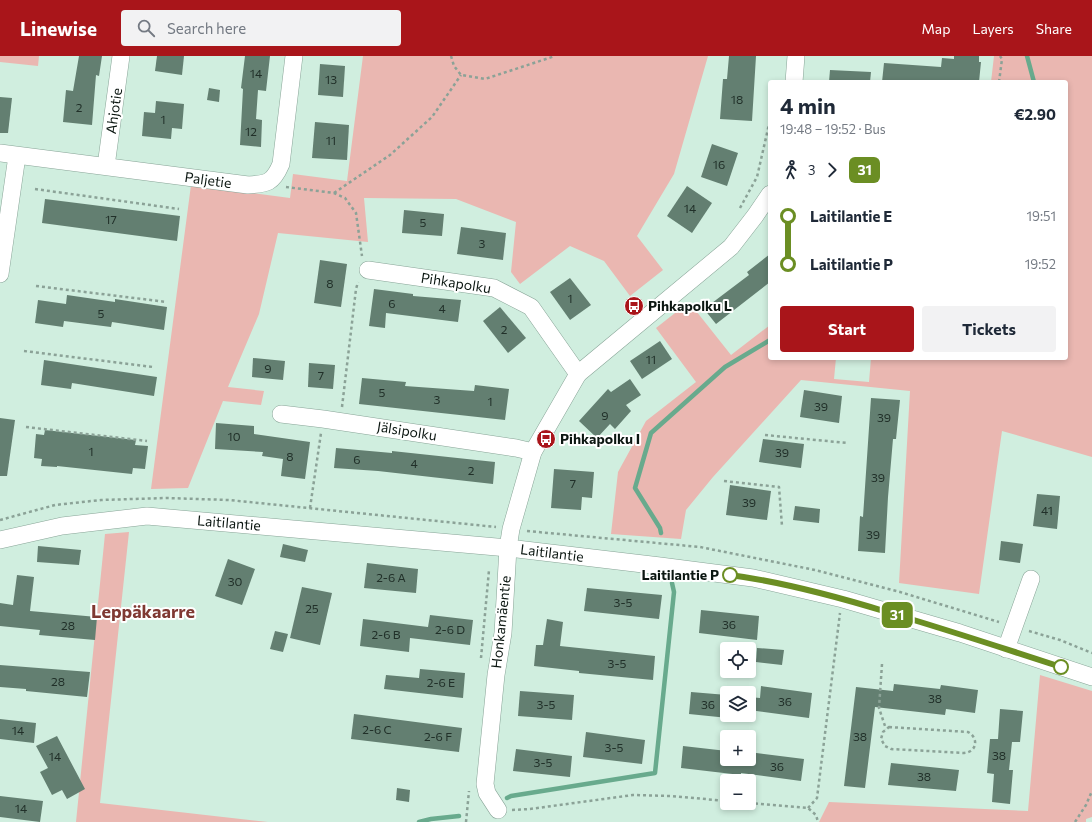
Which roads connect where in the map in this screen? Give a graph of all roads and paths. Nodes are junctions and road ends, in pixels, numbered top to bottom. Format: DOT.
graph roads {
  1 [pos="121,56"];
  2 [pos="294,56"];
  3 [pos="451,56"];
  4 [pos="555,56"];
  5 [pos="1000,56"];
  6 [pos="801,57"];
  7 [pos="461,75"];
  8 [pos="795,80"];
  9 [pos="999,80"];
  10 [pos="0,153"];
  11 [pos="17,156"];
  12 [pos="106,166"];
  13 [pos="266,184"];
  14 [pos="34,189"];
  15 [pos="334,193"];
  16 [pos="768,197"];
  17 [pos="179,209"];
  18 [pos="368,270"];
  19 [pos="0,274"];
  20 [pos="36,286"];
  21 [pos="167,302"];
  22 [pos="24,351"];
  23 [pos="153,367"];
  24 [pos="578,374"];
  25 [pos="281,414"];
  26 [pos="323,419"];
  27 [pos="340,421"];
  28 [pos="26,427"];
  29 [pos="765,435"];
  30 [pos="147,441"];
  31 [pos="847,442"];
  32 [pos="533,452"];
  33 [pos="724,481"];
  34 [pos="310,508"];
  35 [pos="782,526"];
  36 [pos="493,527"];
  37 [pos="0,540"];
  38 [pos="491,546"];
  39 [pos="508,548"];
  40 [pos="1031,579"];
  41 [pos="843,599"];
  42 [pos="1006,649"];
  43 [pos="481,664"];
  44 [pos="882,664"];
  45 [pos="1092,677"];
  46 [pos="886,729"];
  47 [pos="470,788"];
  48 [pos="1092,791"];
  49 [pos="720,800"];
  50 [pos="756,804"];
  51 [pos="808,808"];
  52 [pos="498,810"];
  53 [pos="466,822"];
  54 [pos="818,822"];
  55 [pos="1075,822"];
  1 -- 12 [label="street, Ahjotie"];
  2 -- 13 [label="street"];
  3 -- 7 [label="path"];
  4 -- 7 [label="path"];
  5 -- 9 [label="path"];
  6 -- 8 [label="street"];
  7 -- 15 [label="path"];
  10 -- 11 [label="street, Paljetie"];
  11 -- 12 [label="street, Paljetie"];
  11 -- 19 [label="street"];
  12 -- 13 [label="street, Paljetie"];
  13 -- 15 [label="path"];
  14 -- 17 [label="path"];
  15 -- 18 [label="path"];
  16 -- 24 [label="street, Honkamäentie"];
  18 -- 24 [label="street, Pihkapolku"];
  18 -- 27 [label="path"];
  20 -- 21 [label="path"];
  22 -- 23 [label="path"];
  24 -- 32 [label="street, Honkamäentie"];
  25 -- 26 [label="street, Jälsipolku"];
  26 -- 27 [label="street, Jälsipolku"];
  26 -- 34 [label="path"];
  27 -- 32 [label="street, Jälsipolku"];
  28 -- 30 [label="path"];
  29 -- 31 [label="path"];
  32 -- 39 [label="street, Honkamäentie"];
  33 -- 35 [label="path"];
  36 -- 38 [label="path"];
  37 -- 38 [label="street, Laitilantie"];
  38 -- 39 [label="street, Laitilantie"];
  38 -- 43 [label="path"];
  39 -- 41 [label="street, Laitilantie"];
  39 -- 52 [label="street, Honkamäentie"];
  40 -- 42 [label="street"];
  41 -- 42 [label="street, Laitilantie"];
  41 -- 51 [label="path"];
  42 -- 45 [label="street, Laitilantie"];
  44 -- 46 [label="path"];
  46 -- 46 [label="path"];
  47 -- 53 [label="path"];
  48 -- 55 [label="path"];
  49 -- 52 [label="path"];
  50 -- 51 [label="path"];
  51 -- 54 [label="path"];
}
